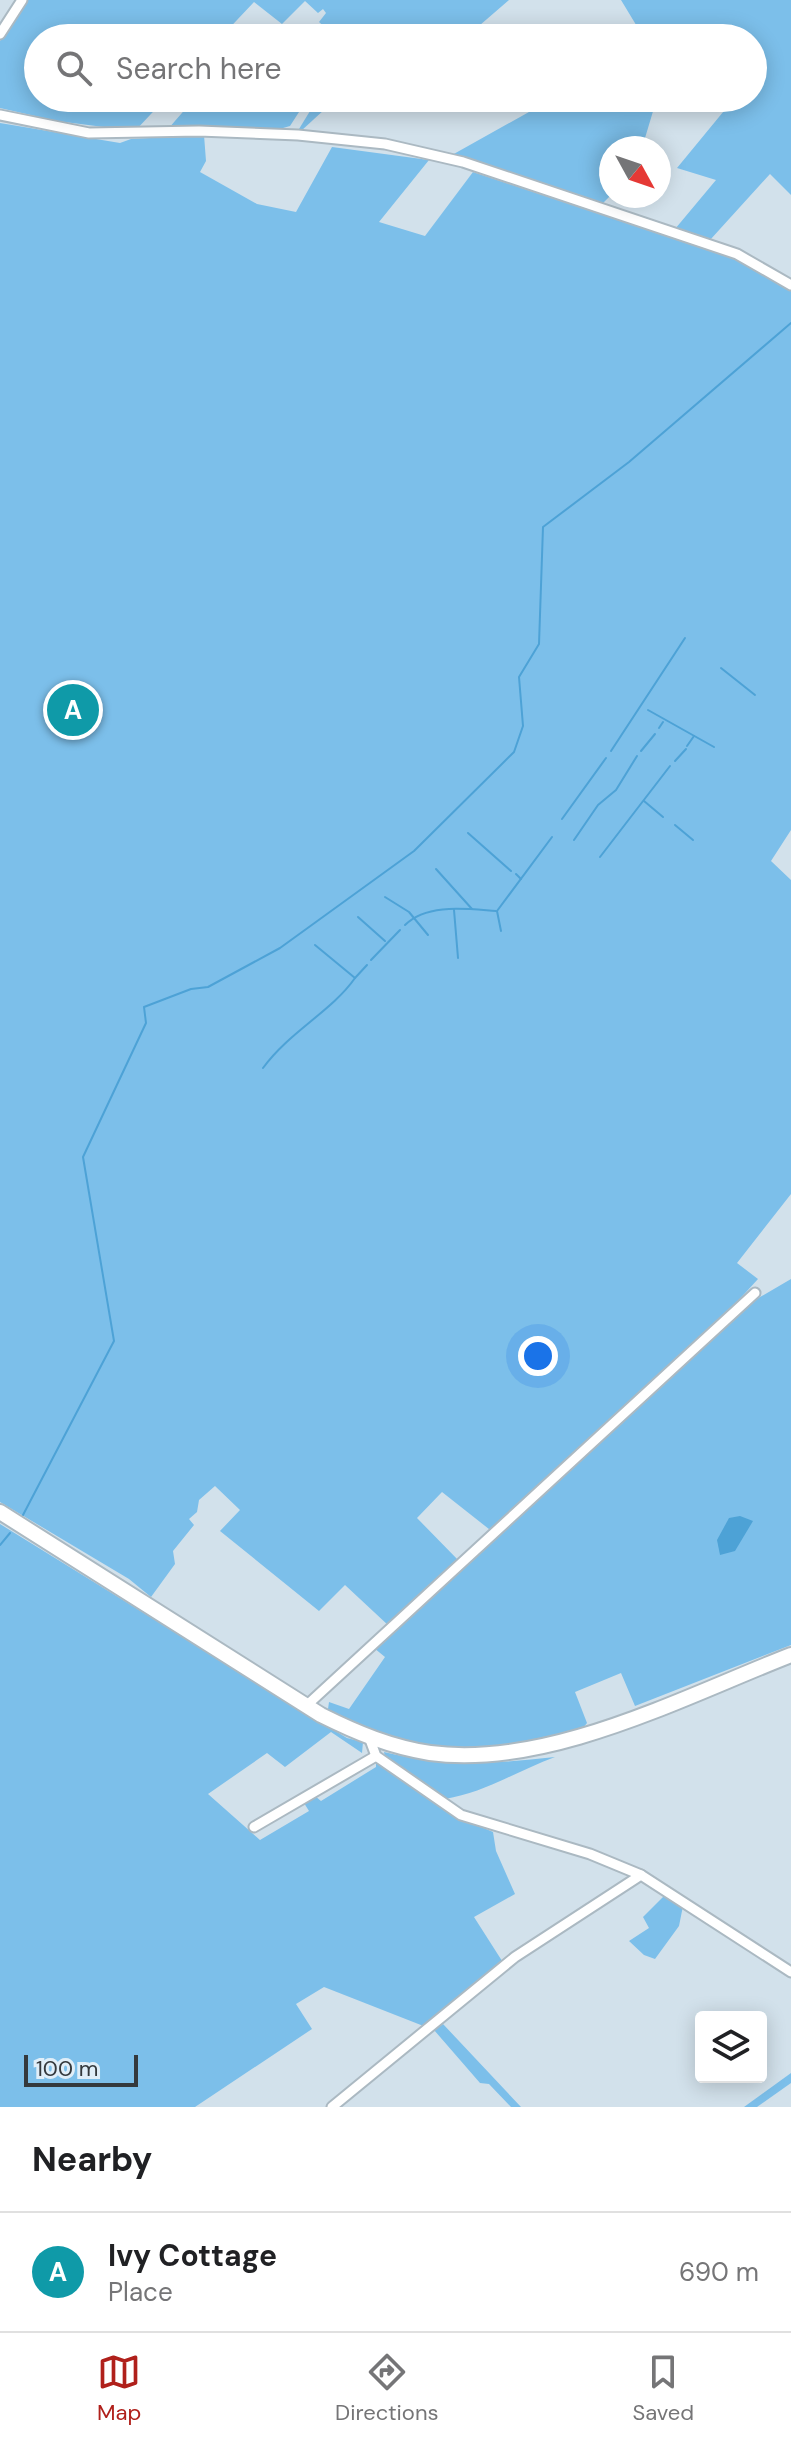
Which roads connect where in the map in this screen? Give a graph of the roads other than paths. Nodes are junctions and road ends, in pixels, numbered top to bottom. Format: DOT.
graph roads {
  1 [pos="22,0"];
  2 [pos="0,34"];
  3 [pos="0,115"];
  4 [pos="791,285"];
  5 [pos="755,1293"];
  6 [pos="0,1512"];
  7 [pos="791,1655"];
  8 [pos="306,1706"];
  9 [pos="369,1737"];
  10 [pos="376,1756"];
  11 [pos="254,1827"];
  12 [pos="641,1875"];
  13 [pos="791,1972"];
  14 [pos="332,2107"];
  1 -- 2 [label="street"];
  3 -- 4 [label="street"];
  5 -- 8 [label="street"];
  6 -- 8 [label="highway"];
  7 -- 9 [label="highway"];
  8 -- 9 [label="highway"];
  9 -- 10 [label="street"];
  10 -- 11 [label="street"];
  10 -- 12 [label="street"];
  12 -- 13 [label="street"];
  12 -- 14 [label="street"];
}
